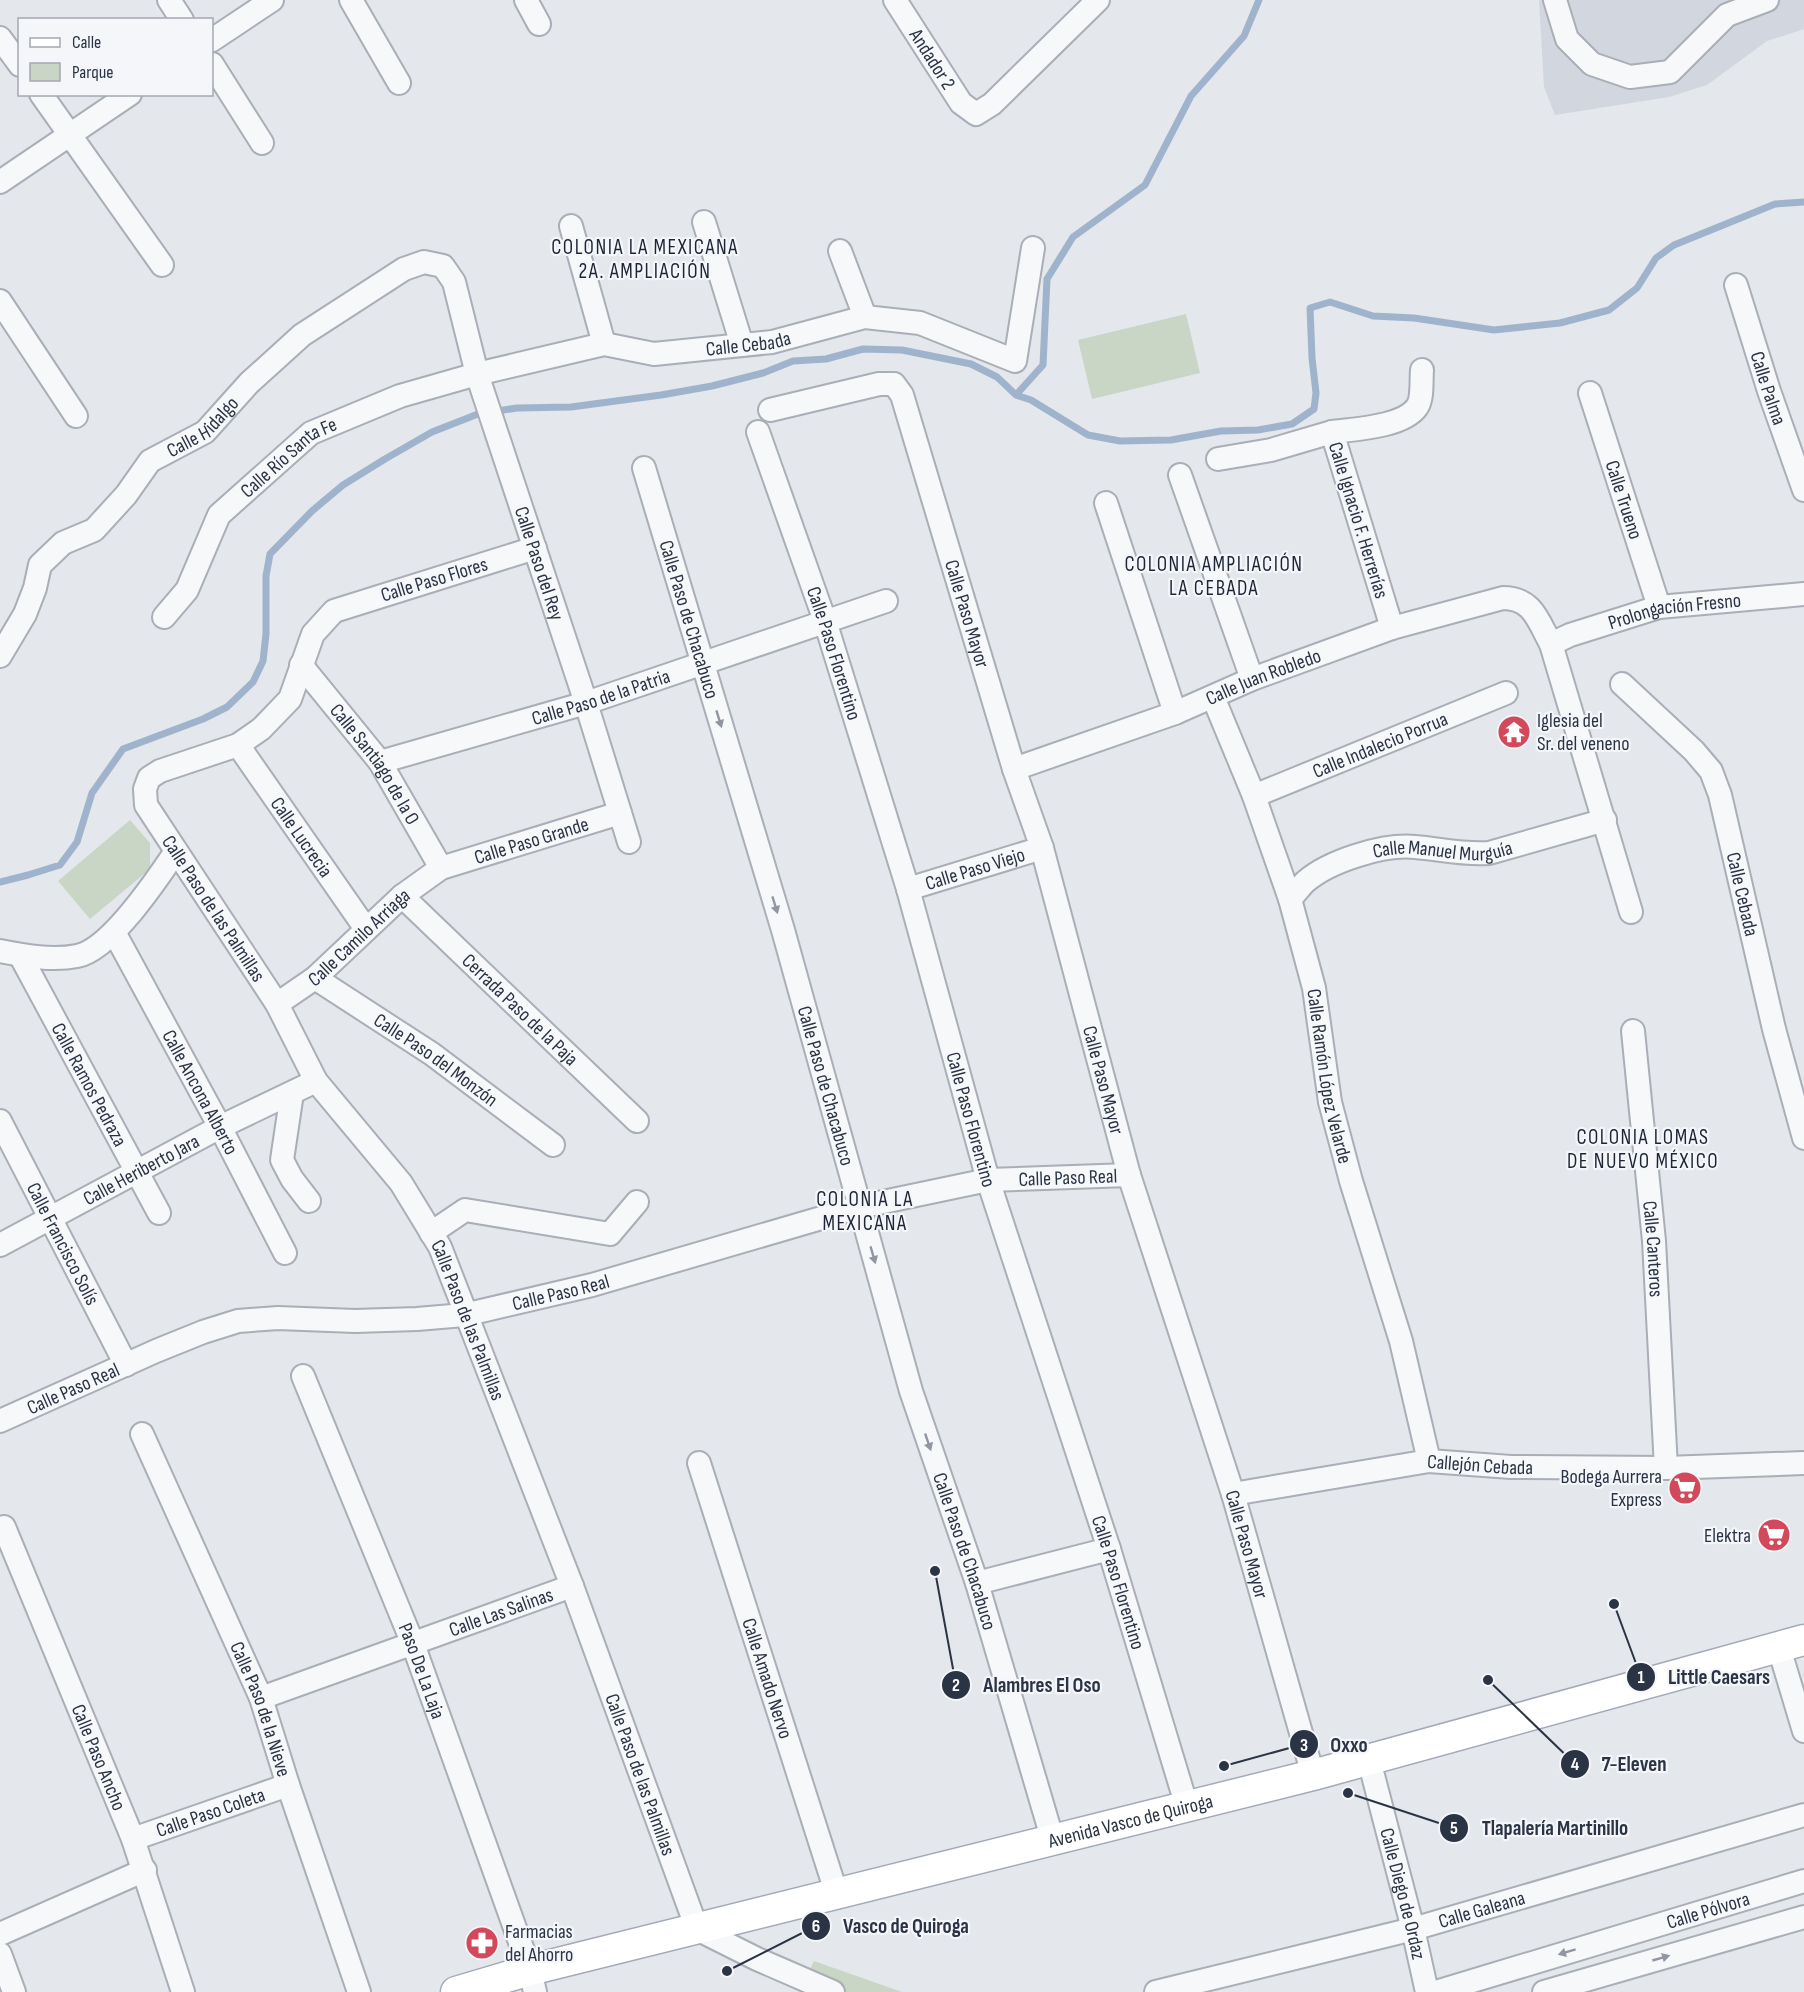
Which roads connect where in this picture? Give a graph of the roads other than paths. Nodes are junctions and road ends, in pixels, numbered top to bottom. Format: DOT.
graph roads {
  1 [pos="169,0"];
  2 [pos="272,0"];
  3 [pos="351,0"];
  4 [pos="526,0"];
  5 [pos="895,0"];
  6 [pos="1555,0"];
  7 [pos="1767,0"];
  8 [pos="1093,2"];
  9 [pos="181,18"];
  10 [pos="539,24"];
  11 [pos="0,38"];
  12 [pos="213,39"];
  13 [pos="18,62"];
  14 [pos="213,66"];
  15 [pos="399,83"];
  16 [pos="42,96"];
  17 [pos="127,96"];
  18 [pos="71,135"];
  19 [pos="262,143"];
  20 [pos="0,182"];
  21 [pos="704,222"];
  22 [pos="571,226"];
  23 [pos="1033,248"];
  24 [pos="840,251"];
  25 [pos="162,265"];
  26 [pos="454,282"];
  27 [pos="1736,285"];
  28 [pos="0,301"];
  29 [pos="865,317"];
  30 [pos="604,344"];
  31 [pos="742,345"];
  32 [pos="1422,370"];
  33 [pos="480,380"];
  34 [pos="1590,393"];
  35 [pos="770,410"];
  36 [pos="76,416"];
  37 [pos="758,432"];
  38 [pos="1332,432"];
  39 [pos="1218,459"];
  40 [pos="644,468"];
  41 [pos="1180,475"];
  42 [pos="1804,490"];
  43 [pos="1106,503"];
  44 [pos="535,548"];
  45 [pos="1804,594"];
  46 [pos="886,601"];
  47 [pos="1659,607"];
  48 [pos="164,617"];
  49 [pos="825,621"];
  50 [pos="1392,628"];
  51 [pos="1551,644"];
  52 [pos="0,656"];
  53 [pos="702,663"];
  54 [pos="301,666"];
  55 [pos="1252,680"];
  56 [pos="1622,684"];
  57 [pos="1506,693"];
  58 [pos="1212,698"];
  59 [pos="586,703"];
  60 [pos="1175,713"];
  61 [pos="238,745"];
  62 [pos="380,762"];
  63 [pos="1014,769"];
  64 [pos="1254,796"];
  65 [pos="621,813"];
  66 [pos="1605,820"];
  67 [pos="629,842"];
  68 [pos="1042,848"];
  69 [pos="176,851"];
  70 [pos="441,868"];
  71 [pos="908,889"];
  72 [pos="402,896"];
  73 [pos="1290,899"];
  74 [pos="1631,912"];
  75 [pos="366,929"];
  76 [pos="114,932"];
  77 [pos="10,953"];
  78 [pos="315,978"];
  79 [pos="277,1004"];
  80 [pos="1633,1031"];
  81 [pos="316,1081"];
  82 [pos="292,1093"];
  83 [pos="0,1121"];
  84 [pos="637,1121"];
  85 [pos="220,1127"];
  86 [pos="1804,1138"];
  87 [pos="553,1145"];
  88 [pos="139,1172"];
  89 [pos="1129,1175"];
  90 [pos="988,1180"];
  91 [pos="309,1201"];
  92 [pos="637,1202"];
  93 [pos="859,1207"];
  94 [pos="159,1213"];
  95 [pos="52,1219"];
  96 [pos="431,1233"];
  97 [pos="0,1245"];
  98 [pos="285,1253"];
  99 [pos="464,1314"];
  100 [pos="126,1365"];
  101 [pos="303,1376"];
  102 [pos="0,1421"];
  103 [pos="142,1434"];
  104 [pos="1429,1461"];
  105 [pos="699,1463"];
  106 [pos="1804,1463"];
  107 [pos="1666,1468"];
  108 [pos="1233,1494"];
  109 [pos="3,1527"];
  110 [pos="1109,1549"];
  111 [pos="977,1584"];
  112 [pos="572,1586"];
  113 [pos="413,1644"];
  114 [pos="1791,1644"];
  115 [pos="261,1698"];
  116 [pos="1804,1731"];
  117 [pos="1369,1760"];
  118 [pos="1313,1775"];
  119 [pos="288,1785"];
  120 [pos="1187,1808"];
  121 [pos="1804,1815"];
  122 [pos="134,1839"];
  123 [pos="1053,1840"];
  124 [pos="145,1870"];
  125 [pos="1804,1881"];
  126 [pos="837,1895"];
  127 [pos="1804,1917"];
  128 [pos="697,1929"];
  129 [pos="1413,1929"];
  130 [pos="0,1934"];
  131 [pos="1610,1940"];
  132 [pos="0,1954"];
  133 [pos="1620,1970"];
  134 [pos="532,1981"];
  135 [pos="14,1992"];
  136 [pos="183,1992"];
  137 [pos="359,1992"];
  138 [pos="456,1992"];
  139 [pos="833,1992"];
  140 [pos="1156,1992"];
  141 [pos="1427,1992"];
  142 [pos="1436,1992"];
  143 [pos="1544,1992"];
  1 -- 9 [label="street"];
  2 -- 12 [label="street"];
  3 -- 15 [label="street"];
  4 -- 10 [label="street"];
  5 -- 8 [label="street, Andador 2"];
  6 -- 7 [label="street"];
  11 -- 13 [label="street"];
  14 -- 19 [label="street"];
  16 -- 18 [label="street"];
  17 -- 18 [label="street"];
  18 -- 20 [label="street"];
  18 -- 25 [label="street"];
  21 -- 31 [label="street"];
  22 -- 30 [label="street"];
  23 -- 29 [label="street, Calle Cebada"];
  24 -- 29 [label="street"];
  26 -- 33 [label="street, Calle Paso del Rey"];
  26 -- 52 [label="street, Calle Hidalgo"];
  27 -- 42 [label="street, Calle Palma"];
  28 -- 36 [label="street"];
  29 -- 31 [label="street, Calle Cebada"];
  30 -- 31 [label="street, Calle Cebada"];
  30 -- 33 [label="street, Calle Cebada"];
  32 -- 38 [label="street, Calle Ignacio F. Herrerías"];
  33 -- 44 [label="street, Calle Paso del Rey"];
  33 -- 48 [label="street, Calle Río Santa Fe"];
  34 -- 47 [label="street, Calle Trueno"];
  35 -- 63 [label="street, Calle Paso Mayor"];
  37 -- 49 [label="street, Calle Paso Florentino"];
  38 -- 39 [label="street"];
  38 -- 50 [label="street, Calle Ignacio F. Herrerías"];
  40 -- 53 [label="street, Calle Paso de Chacabuco"];
  41 -- 55 [label="street"];
  43 -- 60 [label="street"];
  44 -- 54 [label="street, Calle Paso Flores"];
  44 -- 59 [label="street, Calle Paso del Rey"];
  45 -- 47 [label="street, Prolongación Fresno"];
  46 -- 49 [label="street, Calle Paso de la Patria"];
  47 -- 51 [label="street, Prolongación Fresno"];
  49 -- 53 [label="street, Calle Paso de la Patria"];
  49 -- 71 [label="street, Calle Paso Florentino"];
  50 -- 51 [label="street, Calle Juan Robledo"];
  50 -- 55 [label="street, Calle Juan Robledo"];
  51 -- 66 [label="street"];
  53 -- 59 [label="street, Calle Paso de la Patria"];
  53 -- 93 [label="street, Calle Paso de Chacabuco, one-way"];
  54 -- 61 [label="street"];
  54 -- 62 [label="street, Calle Santiago de la O"];
  55 -- 58 [label="street, Calle Juan Robledo"];
  56 -- 86 [label="street, Calle Cebada"];
  57 -- 64 [label="street, Calle Indalecio Porrua"];
  58 -- 60 [label="street, Calle Juan Robledo"];
  58 -- 64 [label="street, Calle Ramón López Velarde"];
  59 -- 62 [label="street, Calle Paso de la Patria"];
  59 -- 65 [label="street, Calle Paso del Rey"];
  60 -- 63 [label="street, Calle Juan Robledo"];
  61 -- 69 [label="street, Calle Paso de las Palmillas"];
  61 -- 75 [label="street, Calle Lucrecia"];
  62 -- 70 [label="street, Calle Santiago de la O"];
  63 -- 68 [label="street, Calle Paso Mayor"];
  64 -- 73 [label="street, Calle Ramón López Velarde"];
  65 -- 67 [label="street, Calle Paso del Rey"];
  65 -- 70 [label="street, Calle Paso Grande"];
  66 -- 73 [label="street, Calle Manuel Murguía"];
  66 -- 74 [label="street"];
  68 -- 71 [label="street, Calle Paso Viejo"];
  68 -- 89 [label="street, Calle Paso Mayor"];
  69 -- 76 [label="street"];
  69 -- 79 [label="street, Calle Paso de las Palmillas"];
  70 -- 72 [label="street, Calle Camilo Arriaga"];
  71 -- 90 [label="street, Calle Paso Florentino"];
  72 -- 75 [label="street, Calle Camilo Arriaga"];
  72 -- 84 [label="street, Cerrada Paso de la Paja"];
  73 -- 104 [label="street, Calle Ramón López Velarde"];
  75 -- 78 [label="street, Calle Camilo Arriaga"];
  76 -- 77 [label="street"];
  76 -- 85 [label="street, Calle Ancona Alberto"];
  77 -- 88 [label="street, Calle Ramos Pedraza"];
  78 -- 79 [label="street, Calle Camilo Arriaga"];
  78 -- 87 [label="street, Calle Paso del Monzón"];
  79 -- 81 [label="street, Calle Paso de las Palmillas"];
  80 -- 107 [label="street, Calle Canteros"];
  81 -- 82 [label="street, Calle Heriberto Jara"];
  81 -- 96 [label="street, Calle Paso de las Palmillas"];
  82 -- 85 [label="street, Calle Heriberto Jara"];
  82 -- 91 [label="street"];
  83 -- 95 [label="street, Calle Francisco Solís"];
  85 -- 88 [label="street, Calle Heriberto Jara"];
  85 -- 98 [label="street, Calle Ancona Alberto"];
  88 -- 94 [label="street, Calle Ramos Pedraza"];
  88 -- 95 [label="street, Calle Heriberto Jara"];
  89 -- 90 [label="street, Calle Paso Real"];
  89 -- 108 [label="street, Calle Paso Mayor"];
  90 -- 93 [label="street, Calle Paso Real"];
  90 -- 110 [label="street, Calle Paso Florentino"];
  92 -- 96 [label="street"];
  93 -- 99 [label="street, Calle Paso Real"];
  93 -- 111 [label="street, Calle Paso de Chacabuco, one-way"];
  95 -- 97 [label="street, Calle Heriberto Jara"];
  95 -- 100 [label="street, Calle Francisco Solís"];
  96 -- 99 [label="street, Calle Paso de las Palmillas"];
  99 -- 100 [label="street, Calle Paso Real"];
  99 -- 112 [label="street, Calle Paso de las Palmillas"];
  100 -- 102 [label="street, Calle Paso Real"];
  101 -- 113 [label="street, Paso De La Laja"];
  103 -- 115 [label="street, Calle Paso de la Nieve"];
  104 -- 107 [label="street, Callejón Cebada"];
  104 -- 108 [label="street, Callejón Cebada"];
  105 -- 126 [label="street, Calle Amado Nervo"];
  106 -- 107 [label="street, Callejón Cebada"];
  108 -- 118 [label="street, Calle Paso Mayor"];
  109 -- 122 [label="street, Calle Paso Ancho"];
  110 -- 111 [label="street"];
  110 -- 120 [label="street, Calle Paso Florentino"];
  111 -- 123 [label="street, Calle Paso de Chacabuco"];
  112 -- 113 [label="street, Calle Las Salinas"];
  112 -- 128 [label="street, Calle Paso de las Palmillas"];
  113 -- 115 [label="street, Calle Las Salinas"];
  113 -- 134 [label="street, Paso De La Laja"];
  114 -- 116 [label="street"];
  114 -- 117 [label="main road, Avenida Vasco de Quiroga"];
  115 -- 119 [label="street, Calle Paso de la Nieve"];
  117 -- 118 [label="main road, Avenida Vasco de Quiroga"];
  117 -- 129 [label="street, Calle Diego de Ordaz"];
  118 -- 120 [label="main road, Avenida Vasco de Quiroga"];
  119 -- 122 [label="street, Calle Paso Coleta"];
  119 -- 137 [label="street, Calle Paso de la Nieve"];
  120 -- 123 [label="main road, Avenida Vasco de Quiroga"];
  121 -- 129 [label="street, Calle Galeana"];
  122 -- 124 [label="street, Calle Paso Ancho"];
  123 -- 126 [label="main road, Avenida Vasco de Quiroga"];
  124 -- 130 [label="street"];
  124 -- 136 [label="street, Calle Paso Ancho"];
  125 -- 131 [label="street, Calle Pólvora"];
  126 -- 128 [label="main road, Avenida Vasco de Quiroga"];
  133 -- 127 [label="street, Calle Pólvora, one-way"];
  128 -- 134 [label="main road, Avenida Vasco de Quiroga"];
  128 -- 139 [label="street"];
  129 -- 140 [label="street, Calle Galeana"];
  129 -- 141 [label="street, Calle Diego de Ordaz"];
  131 -- 133 [label="street"];
  131 -- 142 [label="street, Calle Pólvora, one-way"];
  132 -- 135 [label="street"];
  133 -- 143 [label="street, Calle Pólvora"];
  134 -- 138 [label="main road, Avenida Vasco de Quiroga"];
}
